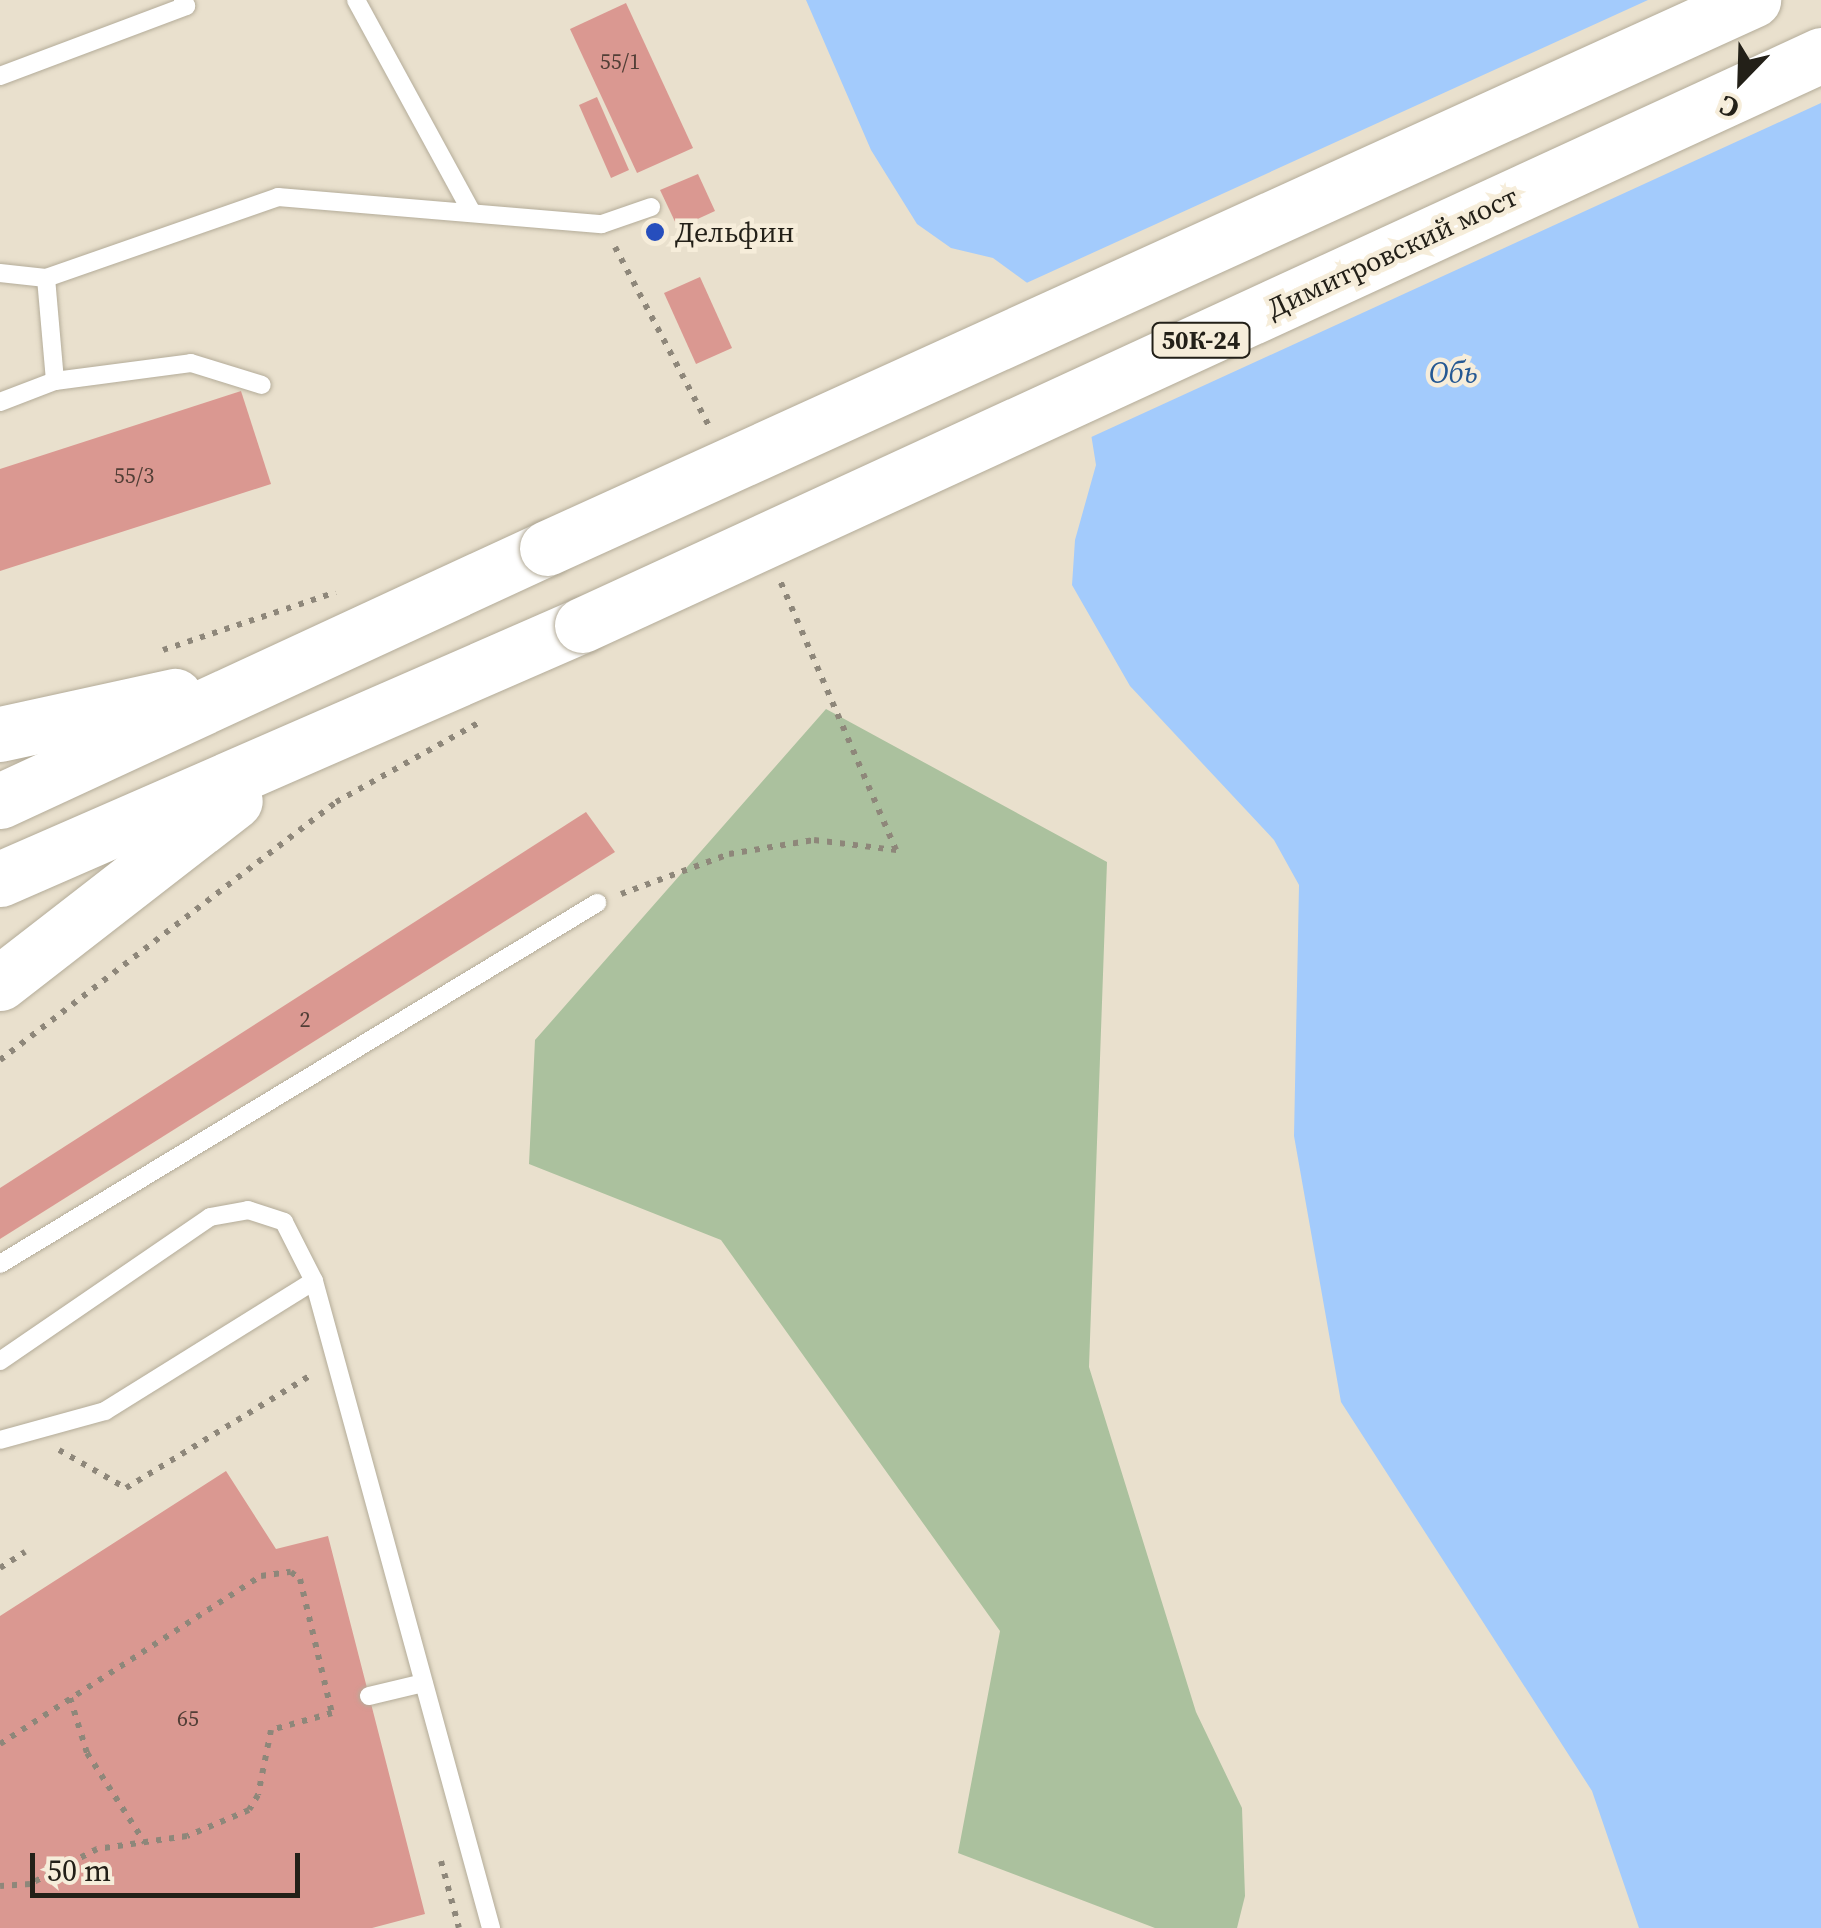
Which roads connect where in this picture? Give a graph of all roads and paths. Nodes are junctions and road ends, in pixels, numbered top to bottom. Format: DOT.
graph roads {
  1 [pos="183,0"];
  2 [pos="356,0"];
  3 [pos="1753,0"];
  4 [pos="1821,55"];
  5 [pos="0,76"];
  6 [pos="652,206"];
  7 [pos="470,211"];
  8 [pos="602,224"];
  9 [pos="0,273"];
  10 [pos="46,278"];
  11 [pos="54,380"];
  12 [pos="262,386"];
  13 [pos="0,402"];
  14 [pos="710,428"];
  15 [pos="779,580"];
  16 [pos="352,587"];
  17 [pos="152,654"];
  18 [pos="275,674"];
  19 [pos="490,716"];
  20 [pos="0,734"];
  21 [pos="305,748"];
  22 [pos="0,801"];
  23 [pos="0,879"];
  24 [pos="597,903"];
  25 [pos="0,983"];
  26 [pos="0,1060"];
  27 [pos="0,1264"];
  28 [pos="314,1282"];
  29 [pos="335,1360"];
  30 [pos="0,1361"];
  31 [pos="28,1428"];
  32 [pos="0,1440"];
  33 [pos="25,1552"];
  34 [pos="0,1568"];
  35 [pos="424,1683"];
  36 [pos="369,1696"];
  37 [pos="70,1698"];
  38 [pos="0,1744"];
  39 [pos="146,1844"];
  40 [pos="0,1886"];
  41 [pos="490,1928"];
  1 -- 5 [label="lane"];
  2 -- 7 [label="lane"];
  3 -- 18 [label="main road, bridge"];
  4 -- 21 [label="main road, Димитровский мост / 50К-24, bridge"];
  6 -- 8 [label="lane"];
  7 -- 8 [label="lane"];
  7 -- 10 [label="lane"];
  8 -- 14 [label="path"];
  9 -- 10 [label="lane"];
  10 -- 11 [label="lane"];
  11 -- 12 [label="lane"];
  11 -- 13 [label="lane"];
  15 -- 24 [label="path"];
  16 -- 17 [label="path"];
  18 -- 20 [label="main road"];
  18 -- 22 [label="main road"];
  19 -- 26 [label="path"];
  21 -- 23 [label="main road"];
  21 -- 25 [label="main road"];
  24 -- 27 [label="lane"];
  28 -- 29 [label="lane"];
  28 -- 30 [label="lane"];
  28 -- 31 [label="lane"];
  29 -- 31 [label="path"];
  29 -- 35 [label="lane"];
  31 -- 32 [label="lane"];
  33 -- 34 [label="path"];
  35 -- 36 [label="lane"];
  35 -- 41 [label="lane"];
  37 -- 38 [label="path"];
  37 -- 39 [label="path"];
  37 -- 39 [label="path"];
  39 -- 40 [label="path"];
}
